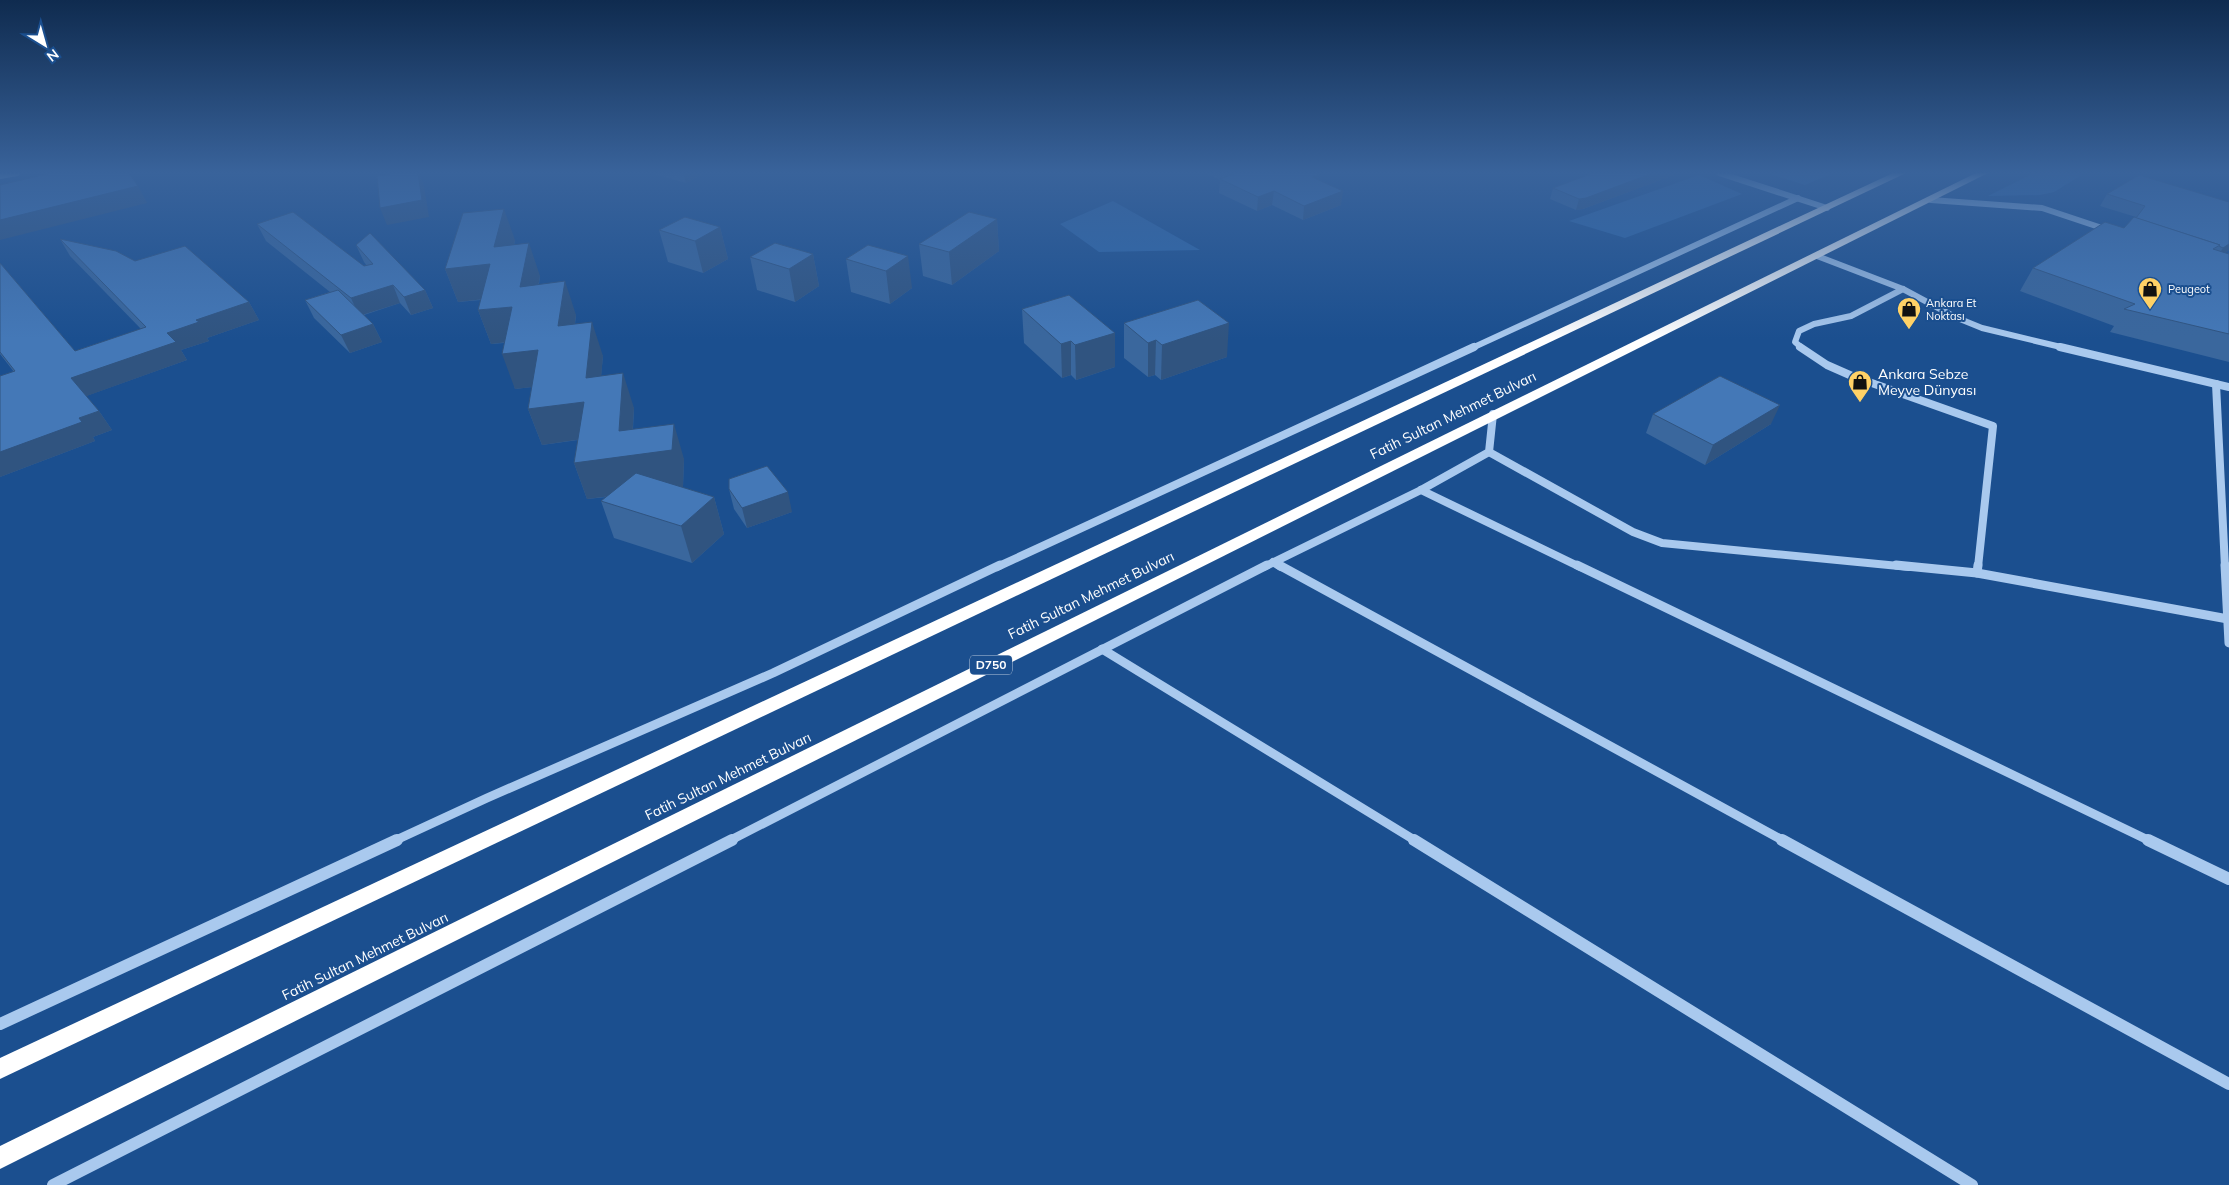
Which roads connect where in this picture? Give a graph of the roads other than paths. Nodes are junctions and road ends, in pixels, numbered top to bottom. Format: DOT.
graph roads {
  1 [pos="1732,228"];
  2 [pos="1784,228"];
  3 [pos="1873,228"];
  4 [pos="2102,228"];
  5 [pos="2116,233"];
  6 [pos="1817,256"];
  7 [pos="1903,289"];
  8 [pos="2216,384"];
  9 [pos="2229,388"];
  10 [pos="1493,414"];
  11 [pos="1489,452"];
  12 [pos="2225,482"];
  13 [pos="1421,490"];
  14 [pos="1273,562"];
  15 [pos="1977,573"];
  16 [pos="2228,590"];
  17 [pos="2228,619"];
  18 [pos="2229,643"];
  19 [pos="1102,649"];
  20 [pos="2229,879"];
  21 [pos="0,1024"];
  22 [pos="0,1069"];
  23 [pos="2229,1084"];
  24 [pos="0,1158"];
  25 [pos="53,1185"];
  26 [pos="1972,1185"];
  1 -- 21 [label="street"];
  2 -- 22 [label="highway, Fatih Sultan Mehmet Bulvarı"];
  3 -- 6 [label="highway, Fatih Sultan Mehmet Bulvarı / D750"];
  4 -- 5 [label="street"];
  6 -- 7 [label="street"];
  6 -- 10 [label="highway, Fatih Sultan Mehmet Bulvarı / D750"];
  7 -- 8 [label="street"];
  7 -- 15 [label="street"];
  8 -- 9 [label="street"];
  8 -- 12 [label="street"];
  10 -- 11 [label="street"];
  10 -- 24 [label="highway, Fatih Sultan Mehmet Bulvarı / D750"];
  11 -- 13 [label="street"];
  11 -- 15 [label="street"];
  12 -- 16 [label="street"];
  13 -- 14 [label="street"];
  13 -- 20 [label="street"];
  14 -- 19 [label="street"];
  14 -- 23 [label="street"];
  15 -- 17 [label="street"];
  16 -- 17 [label="street"];
  17 -- 18 [label="street"];
  19 -- 25 [label="street"];
  19 -- 26 [label="street"];
}
